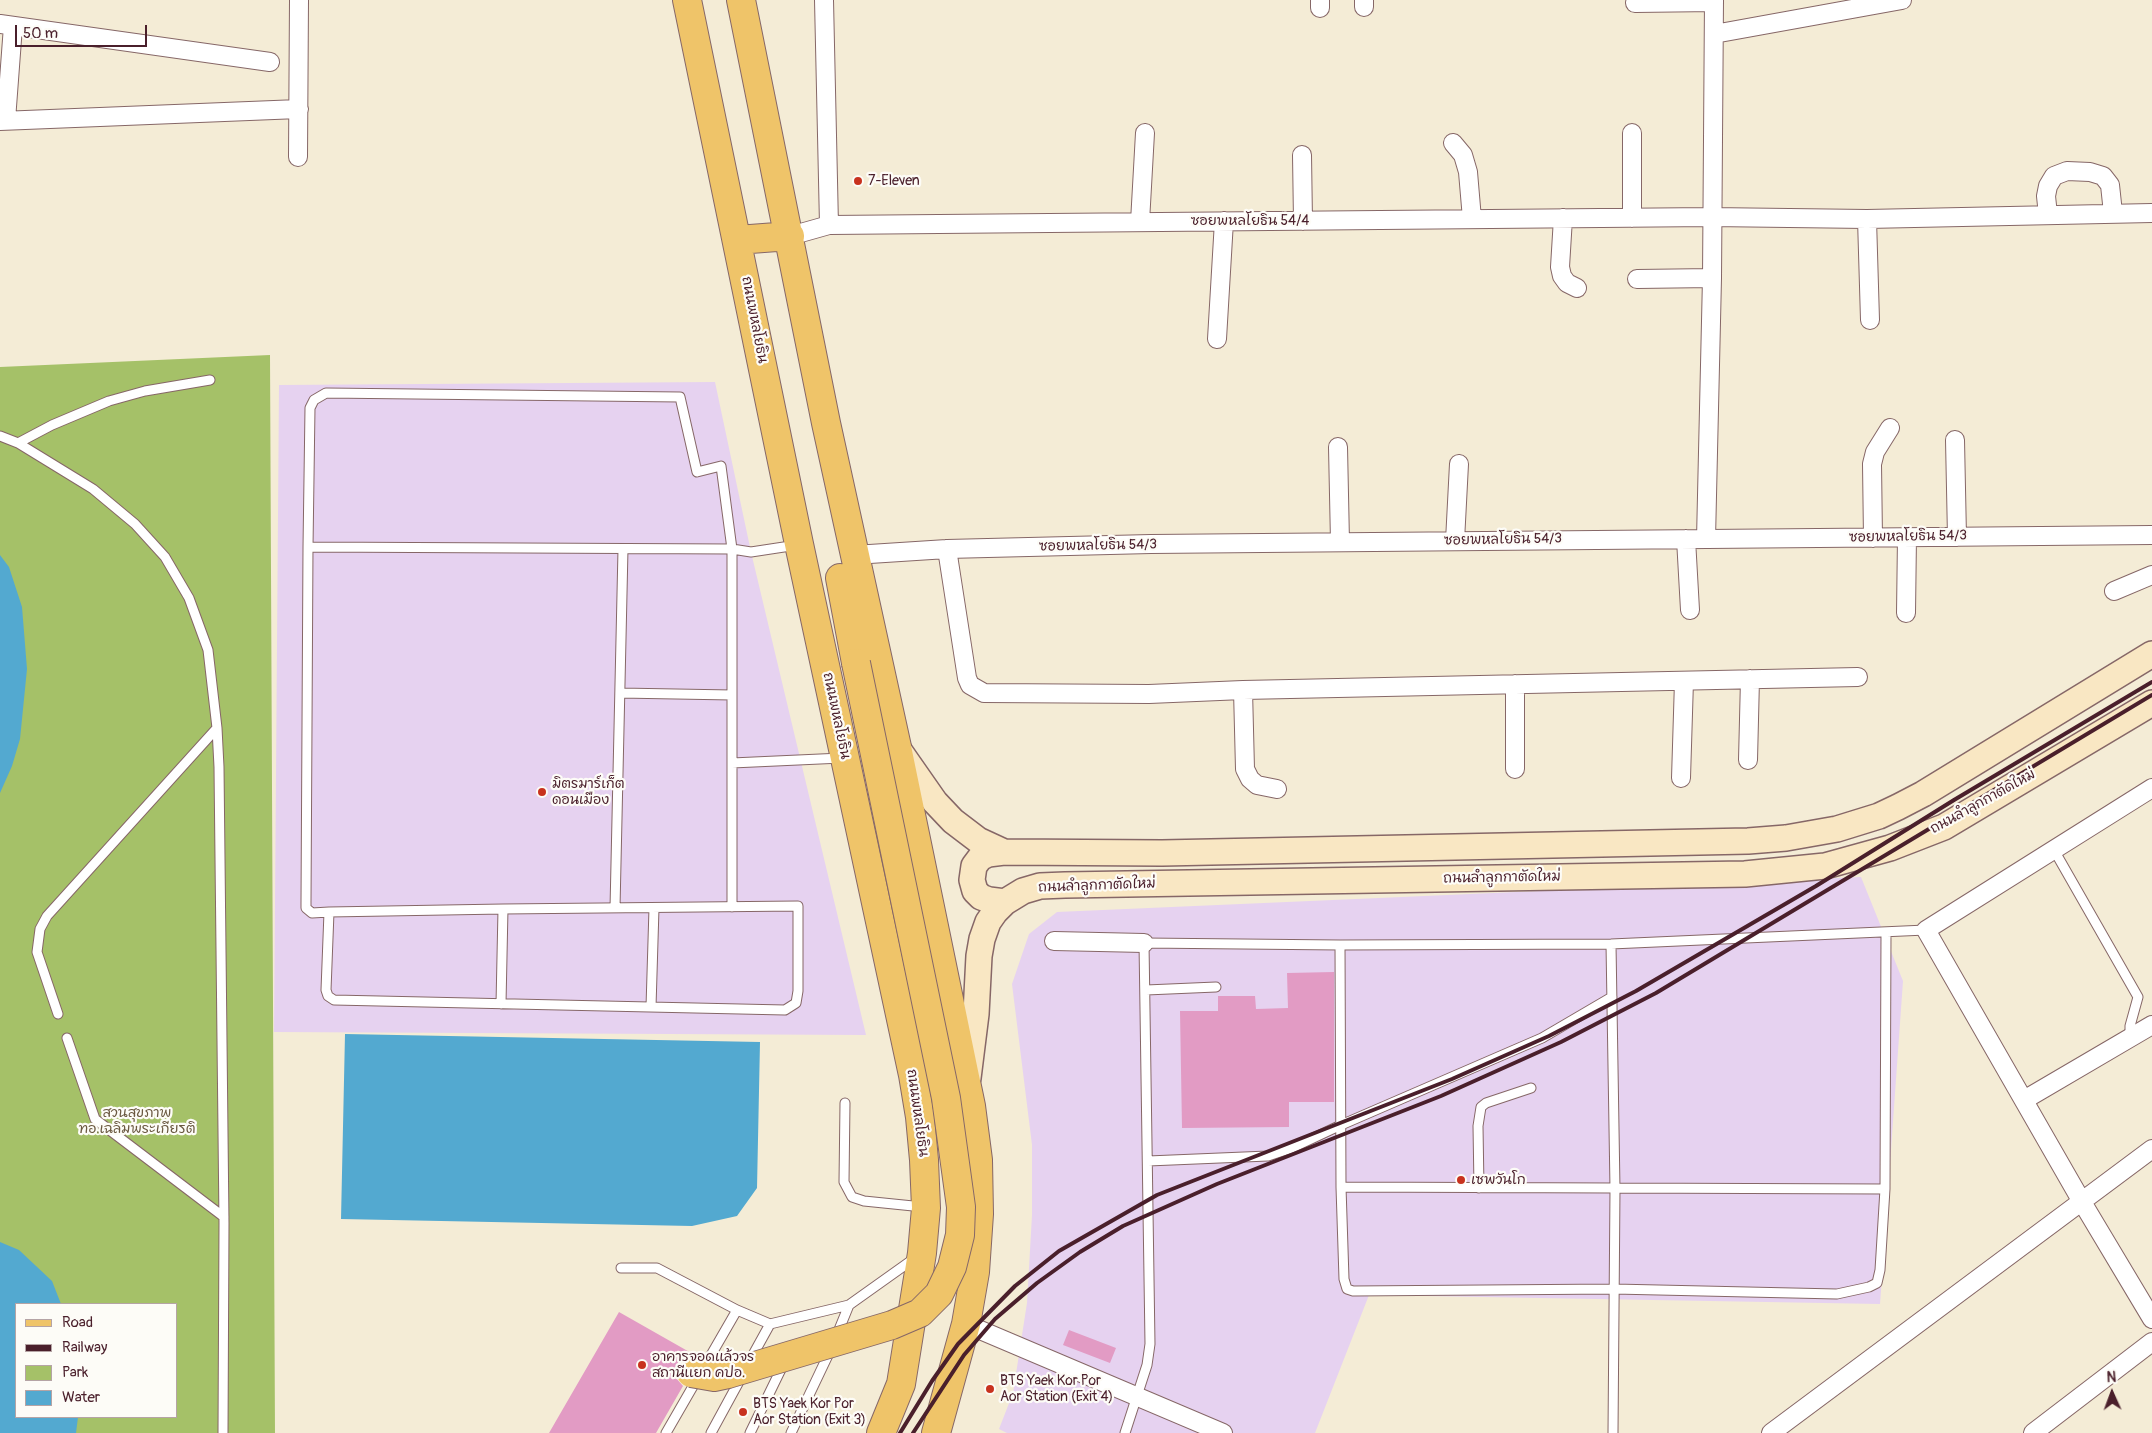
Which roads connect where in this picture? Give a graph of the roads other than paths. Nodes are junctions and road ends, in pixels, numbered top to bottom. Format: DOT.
graph roads {
  1 [pos="299,0"];
  2 [pos="687,0"];
  3 [pos="741,0"];
  4 [pos="824,0"];
  5 [pos="1902,0"];
  6 [pos="1714,1"];
  7 [pos="1635,2"];
  8 [pos="6,25"];
  9 [pos="1714,34"];
  10 [pos="270,62"];
  11 [pos="298,109"];
  12 [pos="3,120"];
  13 [pos="1145,133"];
  14 [pos="1632,133"];
  15 [pos="1453,143"];
  16 [pos="1302,155"];
  17 [pos="298,157"];
  18 [pos="2152,213"];
  19 [pos="2113,214"];
  20 [pos="2048,215"];
  21 [pos="1711,217"];
  22 [pos="1563,218"];
  23 [pos="1632,218"];
  24 [pos="1867,218"];
  25 [pos="1472,219"];
  26 [pos="1224,221"];
  27 [pos="1303,221"];
  28 [pos="1140,222"];
  29 [pos="829,225"];
  30 [pos="790,236"];
  31 [pos="737,240"];
  32 [pos="1712,278"];
  33 [pos="1638,279"];
  34 [pos="1577,288"];
  35 [pos="1870,320"];
  36 [pos="1217,339"];
  37 [pos="210,380"];
  38 [pos="1890,428"];
  39 [pos="0,436"];
  40 [pos="1955,440"];
  41 [pos="18,443"];
  42 [pos="1338,447"];
  43 [pos="1459,464"];
  44 [pos="837,472"];
  45 [pos="2152,535"];
  46 [pos="1906,537"];
  47 [pos="1957,537"];
  48 [pos="1686,538"];
  49 [pos="1873,538"];
  50 [pos="1706,539"];
  51 [pos="1456,541"];
  52 [pos="1340,542"];
  53 [pos="799,544"];
  54 [pos="308,546"];
  55 [pos="623,549"];
  56 [pos="732,549"];
  57 [pos="947,549"];
  58 [pos="854,555"];
  59 [pos="2152,575"];
  60 [pos="2114,591"];
  61 [pos="1690,610"];
  62 [pos="1906,613"];
  63 [pos="2152,654"];
  64 [pos="1858,677"];
  65 [pos="1750,679"];
  66 [pos="1684,681"];
  67 [pos="1515,684"];
  68 [pos="1243,690"];
  69 [pos="620,693"];
  70 [pos="732,696"];
  71 [pos="2152,703"];
  72 [pos="218,728"];
  73 [pos="897,747"];
  74 [pos="845,758"];
  75 [pos="1748,760"];
  76 [pos="732,764"];
  77 [pos="1516,769"];
  78 [pos="1682,778"];
  79 [pos="2152,788"];
  80 [pos="1277,789"];
  81 [pos="2054,850"];
  82 [pos="1004,852"];
  83 [pos="1005,902"];
  84 [pos="732,907"];
  85 [pos="615,908"];
  86 [pos="654,908"];
  87 [pos="503,909"];
  88 [pos="329,912"];
  89 [pos="1926,930"];
  90 [pos="1886,934"];
  91 [pos="1054,941"];
  92 [pos="1144,943"];
  93 [pos="1612,944"];
  94 [pos="1340,946"];
  95 [pos="1216,987"];
  96 [pos="1146,990"];
  97 [pos="1612,998"];
  98 [pos="501,1004"];
  99 [pos="651,1007"];
  100 [pos="58,1014"];
  101 [pos="2152,1025"];
  102 [pos="67,1038"];
  103 [pos="2130,1038"];
  104 [pos="967,1083"];
  105 [pos="1531,1088"];
  106 [pos="2024,1100"];
  107 [pos="844,1103"];
  108 [pos="1341,1125"];
  109 [pos="2152,1149"];
  110 [pos="1148,1161"];
  111 [pos="1341,1187"];
  112 [pos="1479,1188"];
  113 [pos="1614,1189"];
  114 [pos="1885,1189"];
  115 [pos="2082,1202"];
  116 [pos="926,1208"];
  117 [pos="224,1217"];
  118 [pos="922,1253"];
  119 [pos="621,1268"];
  120 [pos="1614,1289"];
  121 [pos="849,1305"];
  122 [pos="737,1310"];
  123 [pos="2152,1319"];
  124 [pos="770,1324"];
  125 [pos="966,1324"];
  126 [pos="2152,1342"];
  127 [pos="832,1346"];
  128 [pos="691,1373"];
  129 [pos="1137,1395"];
  130 [pos="223,1433"];
  131 [pos="666,1433"];
  132 [pos="711,1433"];
  133 [pos="750,1433"];
  134 [pos="791,1433"];
  135 [pos="881,1433"];
  136 [pos="936,1433"];
  137 [pos="1125,1433"];
  138 [pos="1223,1433"];
  139 [pos="1613,1433"];
  140 [pos="1771,1433"];
  141 [pos="2033,1433"];
  1 -- 11 [label="street"];
  2 -- 31 [label="main road, ถนนพหลโยธิน"];
  3 -- 30 [label="main road"];
  4 -- 29 [label="street"];
  5 -- 9 [label="street"];
  6 -- 7 [label="street"];
  6 -- 9 [label="street"];
  8 -- 10 [label="street"];
  8 -- 12 [label="street"];
  9 -- 21 [label="street"];
  11 -- 12 [label="street"];
  11 -- 17 [label="street"];
  13 -- 28 [label="street"];
  14 -- 23 [label="street"];
  15 -- 25 [label="street"];
  16 -- 27 [label="street"];
  18 -- 19 [label="street, ซอยพหลโยธิน 54/4"];
  19 -- 20 [label="street, ซอยพหลโยธิน 54/4"];
  19 -- 20 [label="street"];
  20 -- 24 [label="street, ซอยพหลโยธิน 54/4"];
  21 -- 23 [label="street, ซอยพหลโยธิน 54/4"];
  21 -- 24 [label="street, ซอยพหลโยธิน 54/4"];
  21 -- 32 [label="street"];
  22 -- 23 [label="street, ซอยพหลโยธิน 54/4"];
  22 -- 25 [label="street, ซอยพหลโยธิน 54/4"];
  22 -- 34 [label="street"];
  24 -- 35 [label="street"];
  25 -- 27 [label="street, ซอยพหลโยธิน 54/4"];
  26 -- 27 [label="street, ซอยพหลโยธิน 54/4"];
  26 -- 28 [label="street, ซอยพหลโยธิน 54/4"];
  26 -- 36 [label="street"];
  28 -- 29 [label="street, ซอยพหลโยธิน 54/4"];
  29 -- 30 [label="street, ซอยพหลโยธิน 54/4"];
  30 -- 31 [label="main road"];
  30 -- 44 [label="main road"];
  31 -- 53 [label="main road, ถนนพหลโยธิน"];
  32 -- 33 [label="street"];
  32 -- 50 [label="street"];
  37 -- 41 [label="lane"];
  38 -- 49 [label="street"];
  39 -- 41 [label="lane"];
  40 -- 47 [label="street"];
  41 -- 72 [label="lane"];
  42 -- 52 [label="street"];
  43 -- 51 [label="street"];
  44 -- 58 [label="main road"];
  44 -- 128 [label="main road, bridge"];
  45 -- 47 [label="street, ซอยพหลโยธิน 54/3"];
  46 -- 47 [label="street, ซอยพหลโยธิน 54/3"];
  46 -- 49 [label="street, ซอยพหลโยธิน 54/3"];
  46 -- 62 [label="street"];
  48 -- 50 [label="street, ซอยพหลโยธิน 54/3"];
  48 -- 51 [label="street, ซอยพหลโยธิน 54/3"];
  48 -- 61 [label="street"];
  49 -- 50 [label="street, ซอยพหลโยธิน 54/3"];
  51 -- 52 [label="street, ซอยพหลโยธิน 54/3"];
  52 -- 57 [label="street, ซอยพหลโยธิน 54/3"];
  53 -- 56 [label="lane"];
  53 -- 74 [label="main road, ถนนพหลโยธิน"];
  54 -- 55 [label="lane"];
  54 -- 56 [label="lane"];
  54 -- 88 [label="lane"];
  55 -- 56 [label="lane"];
  55 -- 69 [label="lane"];
  56 -- 70 [label="lane"];
  57 -- 58 [label="street, ซอยพหลโยธิน 54/3"];
  57 -- 68 [label="street"];
  58 -- 73 [label="main road"];
  59 -- 60 [label="street"];
  63 -- 82 [label="main road"];
  64 -- 65 [label="street"];
  65 -- 66 [label="street"];
  65 -- 75 [label="street"];
  66 -- 67 [label="street"];
  66 -- 78 [label="street"];
  67 -- 68 [label="street"];
  67 -- 77 [label="street"];
  68 -- 80 [label="street"];
  69 -- 70 [label="lane"];
  69 -- 85 [label="lane"];
  70 -- 76 [label="lane"];
  71 -- 83 [label="main road, ถนนลำลูกกาตัดใหม่"];
  72 -- 100 [label="lane"];
  72 -- 117 [label="lane"];
  73 -- 82 [label="main road"];
  73 -- 104 [label="main road"];
  74 -- 76 [label="lane"];
  74 -- 116 [label="main road, ถนนพหลโยธิน"];
  76 -- 84 [label="lane"];
  79 -- 81 [label="street"];
  81 -- 89 [label="street"];
  81 -- 103 [label="lane"];
  82 -- 83 [label="main road"];
  83 -- 104 [label="main road, ถนนลำลูกกาตัดใหม่"];
  84 -- 86 [label="lane"];
  84 -- 99 [label="lane"];
  85 -- 86 [label="lane"];
  85 -- 87 [label="lane"];
  86 -- 99 [label="lane"];
  87 -- 88 [label="lane"];
  87 -- 98 [label="lane"];
  88 -- 98 [label="lane"];
  89 -- 90 [label="lane"];
  89 -- 106 [label="street"];
  90 -- 93 [label="lane"];
  90 -- 114 [label="lane"];
  91 -- 92 [label="street"];
  92 -- 94 [label="lane"];
  92 -- 96 [label="lane"];
  93 -- 94 [label="lane"];
  93 -- 97 [label="lane"];
  94 -- 108 [label="lane"];
  95 -- 96 [label="lane"];
  96 -- 110 [label="lane"];
  97 -- 108 [label="lane"];
  97 -- 113 [label="lane"];
  98 -- 99 [label="lane"];
  101 -- 103 [label="street"];
  102 -- 117 [label="lane"];
  103 -- 106 [label="street"];
  104 -- 125 [label="main road"];
  105 -- 112 [label="lane"];
  106 -- 115 [label="street"];
  107 -- 116 [label="lane"];
  108 -- 110 [label="lane"];
  108 -- 111 [label="lane"];
  109 -- 115 [label="street"];
  110 -- 129 [label="lane"];
  111 -- 112 [label="lane"];
  111 -- 120 [label="lane"];
  112 -- 113 [label="lane"];
  113 -- 114 [label="lane"];
  113 -- 120 [label="lane"];
  114 -- 120 [label="lane"];
  115 -- 123 [label="street"];
  115 -- 140 [label="street"];
  116 -- 118 [label="main road, ถนนพหลโยธิน"];
  117 -- 130 [label="lane"];
  118 -- 121 [label="lane"];
  118 -- 135 [label="main road, ถนนพหลโยธิน"];
  119 -- 122 [label="lane"];
  120 -- 139 [label="lane"];
  121 -- 124 [label="lane"];
  121 -- 127 [label="lane"];
  122 -- 124 [label="lane"];
  122 -- 131 [label="lane"];
  124 -- 132 [label="lane"];
  125 -- 129 [label="street"];
  125 -- 136 [label="main road"];
  126 -- 141 [label="street"];
  127 -- 133 [label="lane"];
  127 -- 134 [label="lane"];
  129 -- 137 [label="lane"];
  129 -- 138 [label="street"];
}
